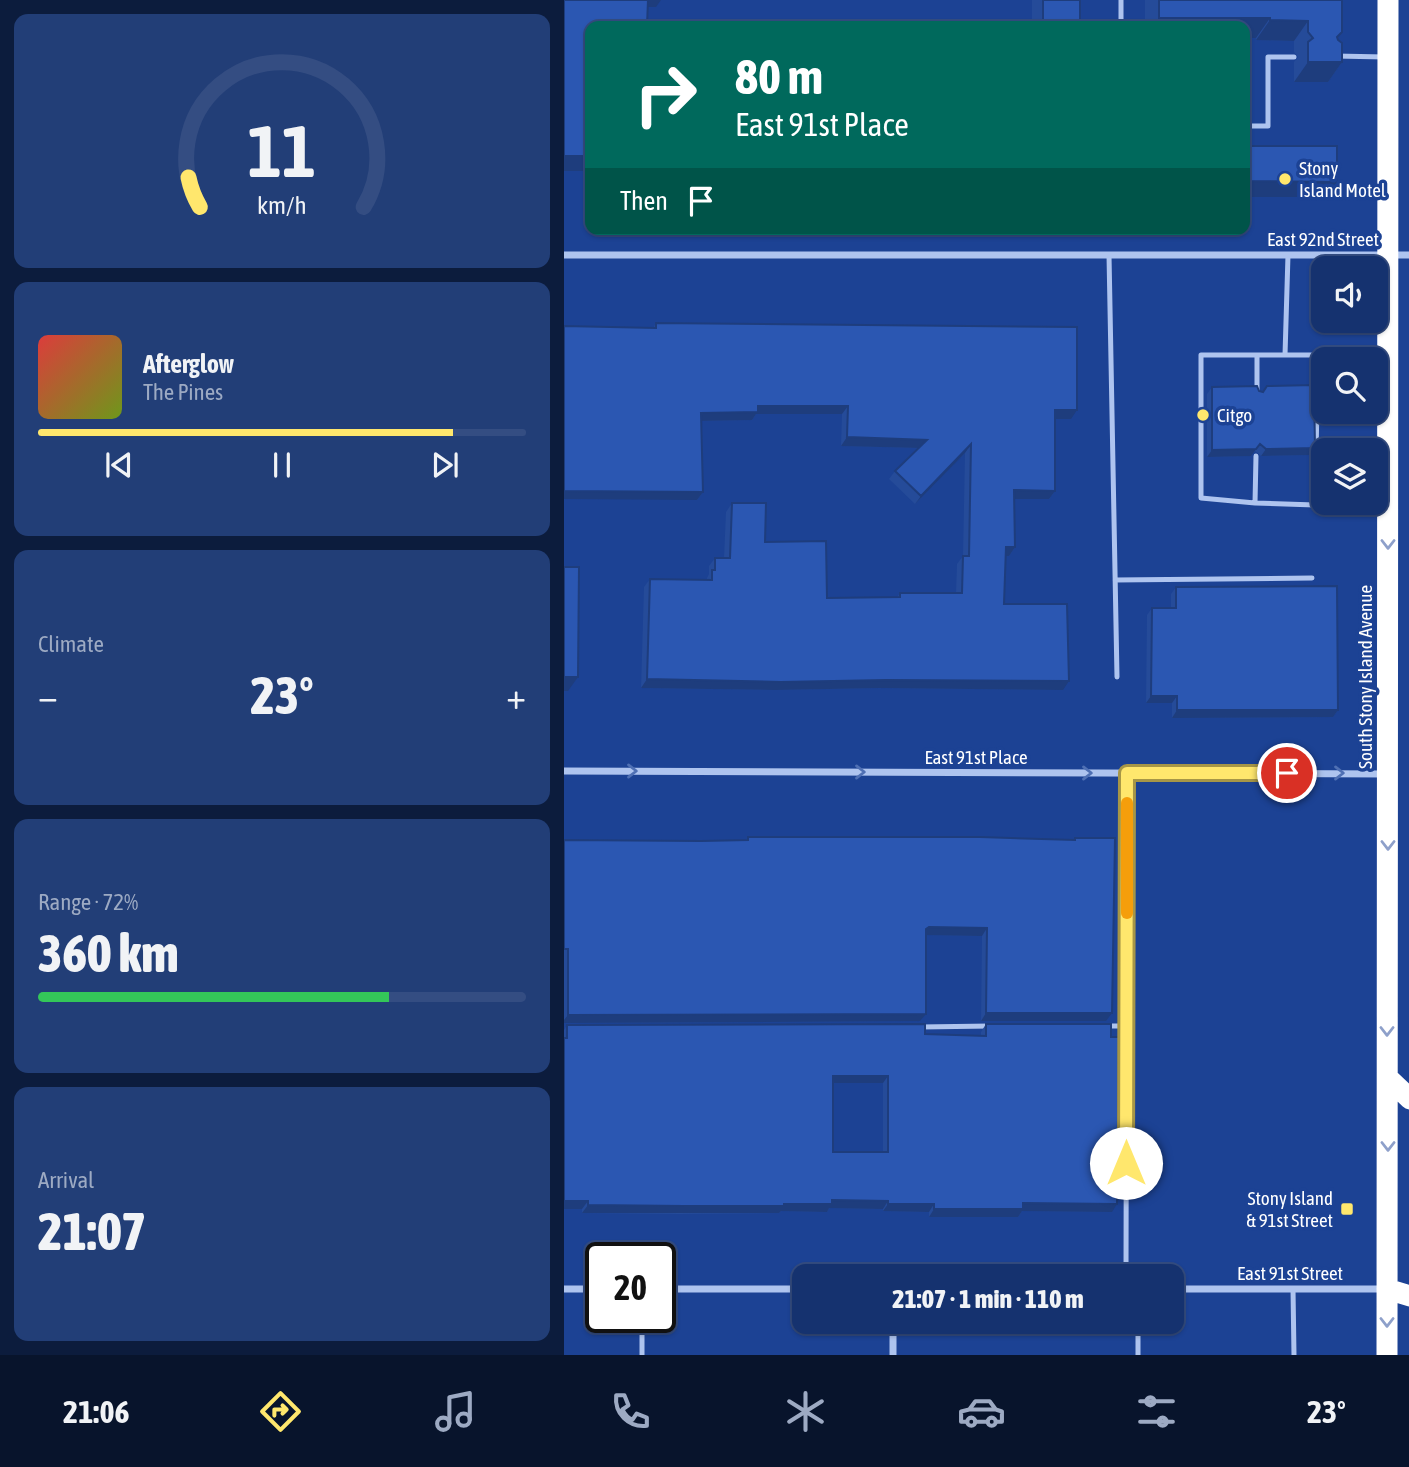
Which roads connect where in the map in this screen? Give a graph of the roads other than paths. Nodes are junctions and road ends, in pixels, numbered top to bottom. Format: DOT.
graph roads {
  1 [pos="1121,0"];
  2 [pos="1388,0"];
  3 [pos="1121,21"];
  4 [pos="1294,57"];
  5 [pos="1328,57"];
  6 [pos="1388,57"];
  7 [pos="1250,126"];
  8 [pos="564,255"];
  9 [pos="1109,255"];
  10 [pos="1288,255"];
  11 [pos="1399,255"];
  12 [pos="1389,354"];
  13 [pos="1257,355"];
  14 [pos="1285,355"];
  15 [pos="1311,355"];
  16 [pos="1257,394"];
  17 [pos="1256,456"];
  18 [pos="1255,503"];
  19 [pos="1311,505"];
  20 [pos="1389,507"];
  21 [pos="1312,578"];
  22 [pos="1115,580"];
  23 [pos="1118,677"];
  24 [pos="564,771"];
  25 [pos="1127,773"];
  26 [pos="1388,774"];
  27 [pos="1003,1026"];
  28 [pos="1099,1026"];
  29 [pos="1127,1026"];
  30 [pos="907,1027"];
  31 [pos="1388,1078"];
  32 [pos="1409,1099"];
  33 [pos="1126,1264"];
  34 [pos="1409,1287"];
  35 [pos="564,1289"];
  36 [pos="585,1289"];
  37 [pos="676,1289"];
  38 [pos="792,1289"];
  39 [pos="1184,1289"];
  40 [pos="1293,1289"];
  41 [pos="1387,1289"];
  42 [pos="1409,1296"];
  43 [pos="642,1333"];
  44 [pos="893,1334"];
  45 [pos="1138,1334"];
  46 [pos="642,1355"];
  47 [pos="893,1355"];
  48 [pos="1138,1355"];
  49 [pos="1294,1355"];
  50 [pos="1387,1355"];
  1 -- 3 [label="lane"];
  2 -- 6 [label="highway, South Stony Island Avenue"];
  4 -- 7 [label="lane"];
  5 -- 6 [label="lane"];
  6 -- 11 [label="highway, South Stony Island Avenue"];
  8 -- 9 [label="street, East 92nd Street"];
  9 -- 10 [label="street, East 92nd Street"];
  9 -- 22 [label="lane"];
  10 -- 11 [label="street, East 92nd Street"];
  10 -- 14 [label="lane"];
  11 -- 12 [label="highway, South Stony Island Avenue"];
  12 -- 20 [label="highway, South Stony Island Avenue"];
  13 -- 14 [label="lane"];
  13 -- 16 [label="lane"];
  13 -- 18 [label="lane"];
  14 -- 15 [label="lane"];
  17 -- 18 [label="lane"];
  18 -- 19 [label="lane"];
  20 -- 26 [label="highway, South Stony Island Avenue, one-way"];
  21 -- 22 [label="lane"];
  22 -- 23 [label="lane"];
  24 -- 25 [label="street, East 91st Place, one-way"];
  25 -- 26 [label="street, East 91st Place, one-way"];
  25 -- 29 [label="lane"];
  26 -- 31 [label="highway, South Stony Island Avenue, one-way"];
  27 -- 30 [label="lane"];
  28 -- 29 [label="lane"];
  29 -- 33 [label="lane"];
  31 -- 32 [label="highway"];
  31 -- 41 [label="highway, South Stony Island Avenue, one-way"];
  34 -- 41 [label="street, East 91st Street"];
  35 -- 36 [label="street"];
  37 -- 38 [label="street"];
  39 -- 40 [label="street, East 91st Street"];
  40 -- 41 [label="street, East 91st Street"];
  40 -- 49 [label="lane"];
  41 -- 42 [label="highway"];
  41 -- 50 [label="highway, South Stony Island Avenue, one-way"];
  43 -- 46 [label="lane"];
  44 -- 47 [label="street"];
  45 -- 48 [label="lane"];
}
